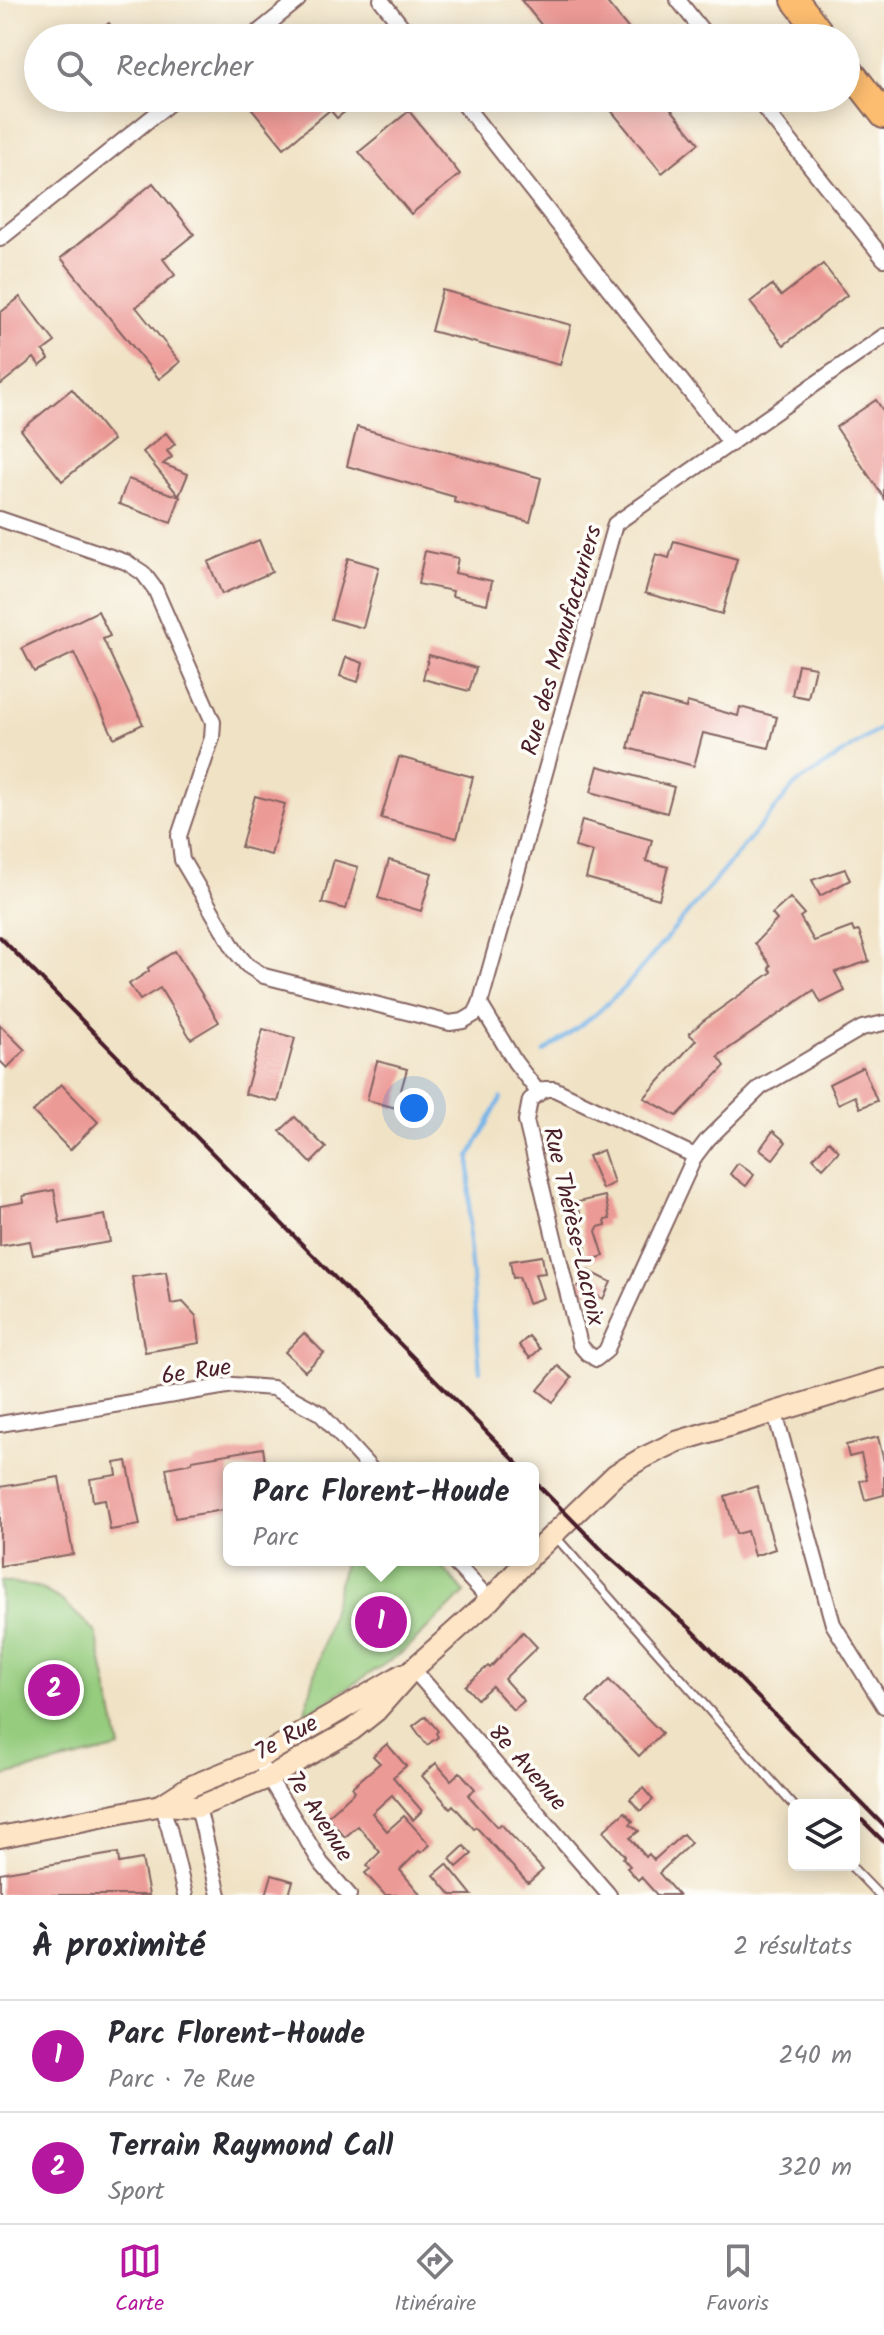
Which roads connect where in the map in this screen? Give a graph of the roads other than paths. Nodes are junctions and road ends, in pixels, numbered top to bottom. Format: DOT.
graph roads {
  1 [pos="298,0"];
  2 [pos="381,0"];
  3 [pos="678,0"];
  4 [pos="795,0"];
  5 [pos="268,24"];
  6 [pos="400,24"];
  7 [pos="697,24"];
  8 [pos="813,24"];
  9 [pos="860,84"];
  10 [pos="159,112"];
  11 [pos="470,112"];
  12 [pos="767,112"];
  13 [pos="884,115"];
  14 [pos="0,239"];
  15 [pos="884,259"];
  16 [pos="884,336"];
  17 [pos="731,444"];
  18 [pos="0,519"];
  19 [pos="480,1004"];
  20 [pos="884,1023"];
  21 [pos="538,1092"];
  22 [pos="695,1156"];
  23 [pos="884,1379"];
  24 [pos="775,1413"];
  25 [pos="0,1424"];
  26 [pos="365,1462"];
  27 [pos="553,1534"];
  28 [pos="539,1538"];
  29 [pos="539,1548"];
  30 [pos="458,1566"];
  31 [pos="521,1566"];
  32 [pos="490,1600"];
  33 [pos="413,1669"];
  34 [pos="884,1706"];
  35 [pos="257,1759"];
  36 [pos="268,1778"];
  37 [pos="788,1799"];
  38 [pos="161,1805"];
  39 [pos="198,1807"];
  40 [pos="0,1837"];
  41 [pos="856,1871"];
  42 [pos="185,1895"];
  43 [pos="219,1895"];
  44 [pos="349,1895"];
  45 [pos="609,1895"];
  46 [pos="879,1895"];
  1 -- 5 [label="street"];
  2 -- 6 [label="street"];
  3 -- 7 [label="street"];
  4 -- 8 [label="highway"];
  9 -- 13 [label="highway"];
  10 -- 14 [label="street"];
  11 -- 17 [label="street"];
  12 -- 15 [label="street"];
  16 -- 17 [label="street, Rue des Manufacturiers"];
  17 -- 19 [label="street, Rue des Manufacturiers"];
  18 -- 19 [label="street"];
  19 -- 21 [label="street"];
  20 -- 22 [label="street, Rue Thérèse-Lacroix"];
  21 -- 22 [label="street, Rue Thérèse-Lacroix"];
  21 -- 22 [label="street, Rue Thérèse-Lacroix"];
  23 -- 24 [label="main road"];
  24 -- 27 [label="main road"];
  24 -- 34 [label="street"];
  25 -- 26 [label="street, 6e Rue"];
  27 -- 28 [label="street"];
  27 -- 29 [label="main road"];
  27 -- 37 [label="lane"];
  30 -- 32 [label="street"];
  31 -- 32 [label="main road, 7e Rue"];
  32 -- 33 [label="main road, 7e Rue"];
  33 -- 35 [label="main road, 7e Rue"];
  33 -- 36 [label="main road, 7e Rue"];
  33 -- 45 [label="street, 8e Avenue"];
  35 -- 36 [label="street, 7e Avenue"];
  35 -- 38 [label="main road, 7e Rue"];
  36 -- 39 [label="main road, 7e Rue"];
  36 -- 44 [label="street, 7e Avenue"];
  38 -- 39 [label="main road, 7e Rue"];
  38 -- 40 [label="main road, 7e Rue"];
  38 -- 42 [label="street"];
  39 -- 43 [label="street"];
  41 -- 46 [label="lane"];
}
